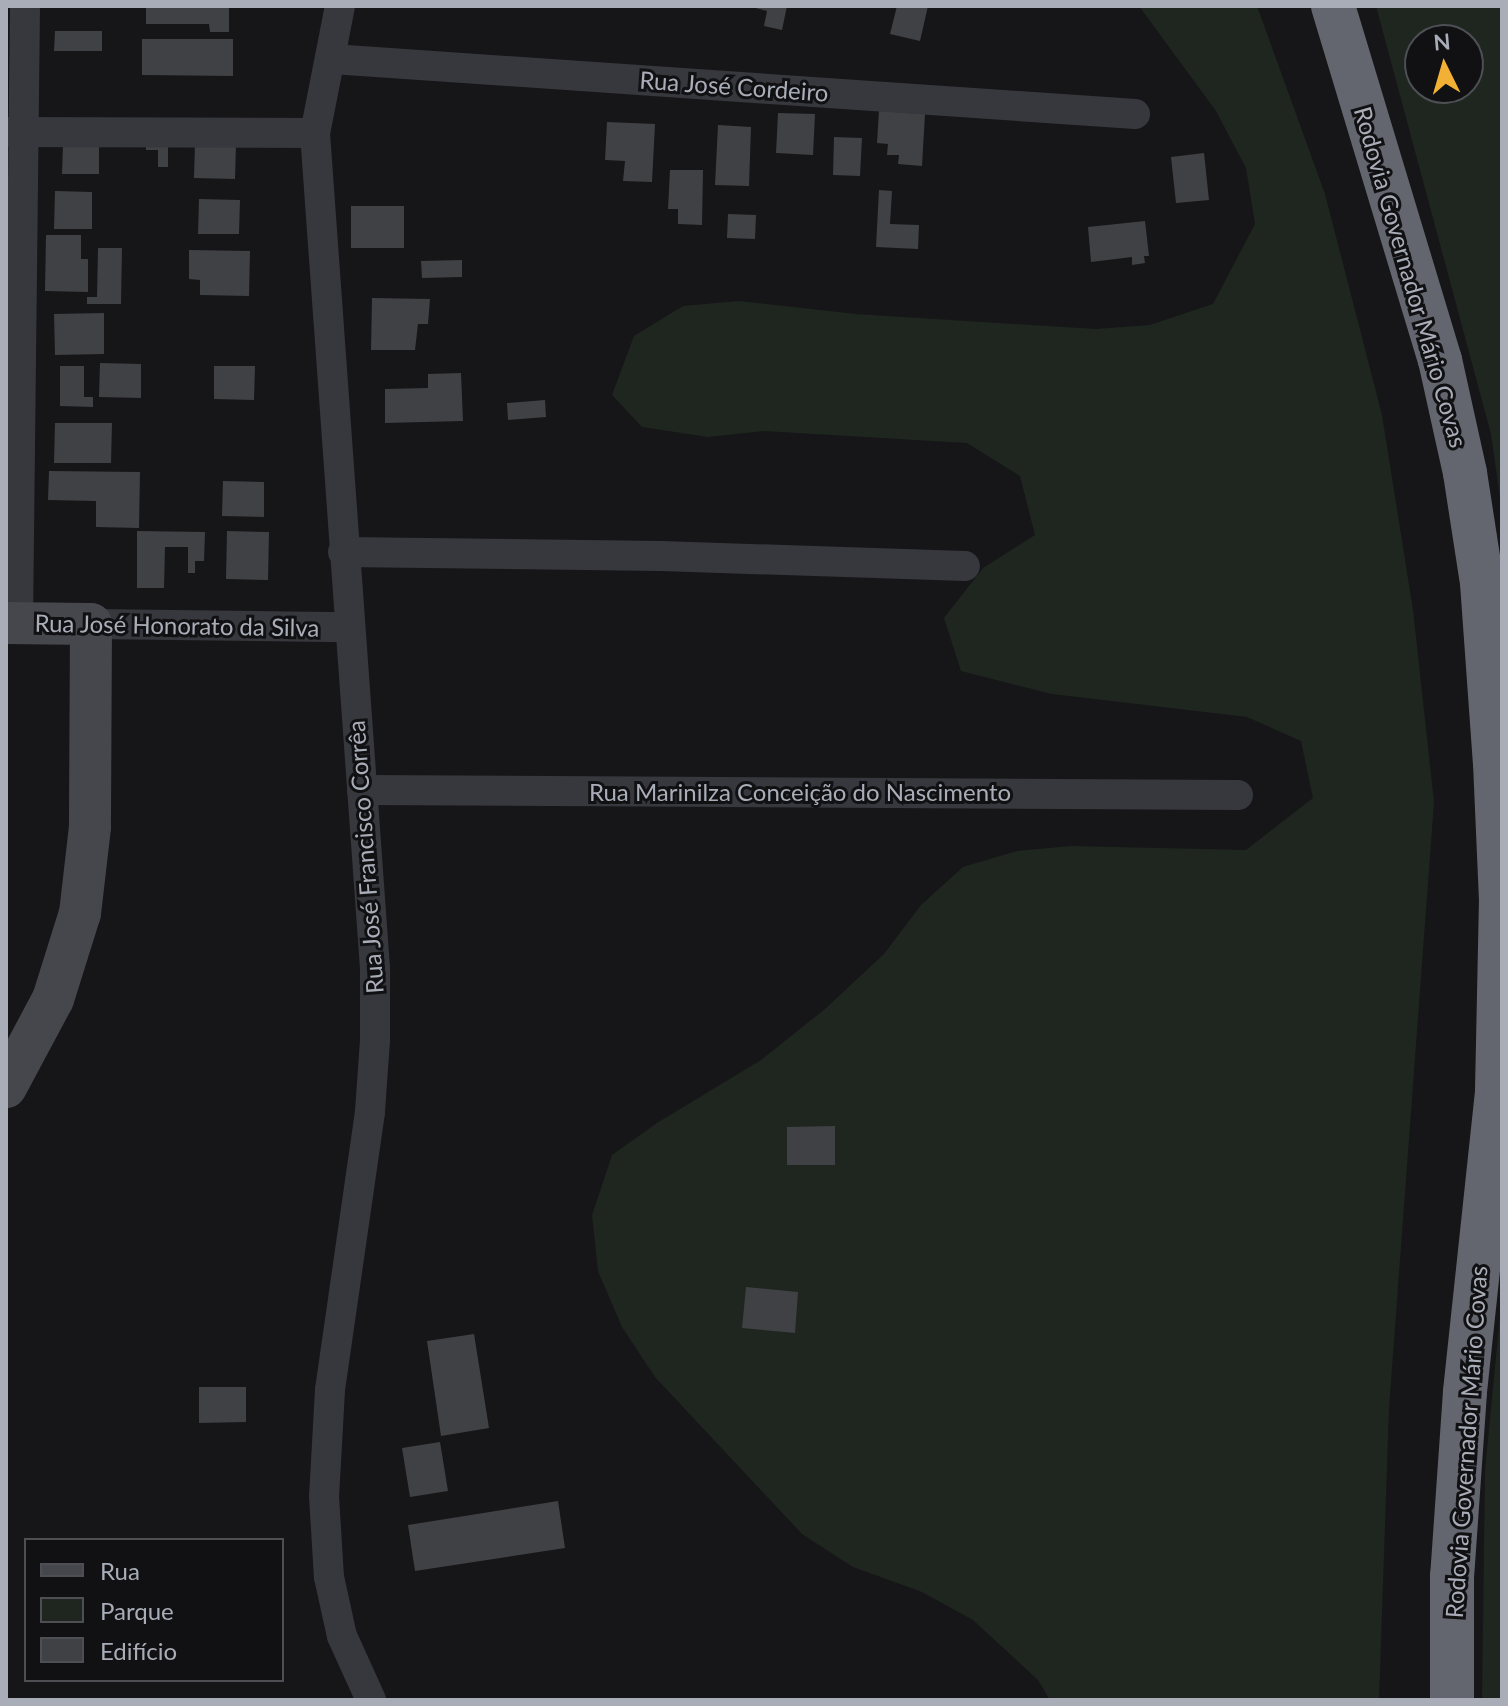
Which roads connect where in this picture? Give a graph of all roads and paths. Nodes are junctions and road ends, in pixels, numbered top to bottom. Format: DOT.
graph roads {
  1 [pos="25,6"];
  2 [pos="340,6"];
  3 [pos="1333,6"];
  4 [pos="332,59"];
  5 [pos="1135,114"];
  6 [pos="15,132"];
  7 [pos="315,133"];
  8 [pos="343,552"];
  9 [pos="965,566"];
  10 [pos="12,623"];
  11 [pos="91,624"];
  12 [pos="348,627"];
  13 [pos="362,790"];
  14 [pos="1238,795"];
  15 [pos="6,1087"];
  16 [pos="371,1700"];
  17 [pos="1452,1700"];
  1 -- 6 [label="street"];
  2 -- 4 [label="street, Rua José Francisco Corrêa"];
  3 -- 17 [label="highway, Rodovia Governador Mário Covas"];
  4 -- 5 [label="street, Rua José Cordeiro"];
  4 -- 7 [label="street, Rua José Francisco Corrêa"];
  6 -- 7 [label="street"];
  6 -- 10 [label="street"];
  7 -- 8 [label="street, Rua José Francisco Corrêa"];
  8 -- 9 [label="street"];
  8 -- 12 [label="street, Rua José Francisco Corrêa"];
  10 -- 11 [label="main road, Rua José Honorato da Silva"];
  11 -- 12 [label="street, Rua José Honorato da Silva"];
  11 -- 15 [label="main road"];
  12 -- 13 [label="street, Rua José Francisco Corrêa"];
  13 -- 14 [label="street, Rua Marinilza Conceição do Nascimento"];
  13 -- 16 [label="street, Rua José Francisco Corrêa"];
}
